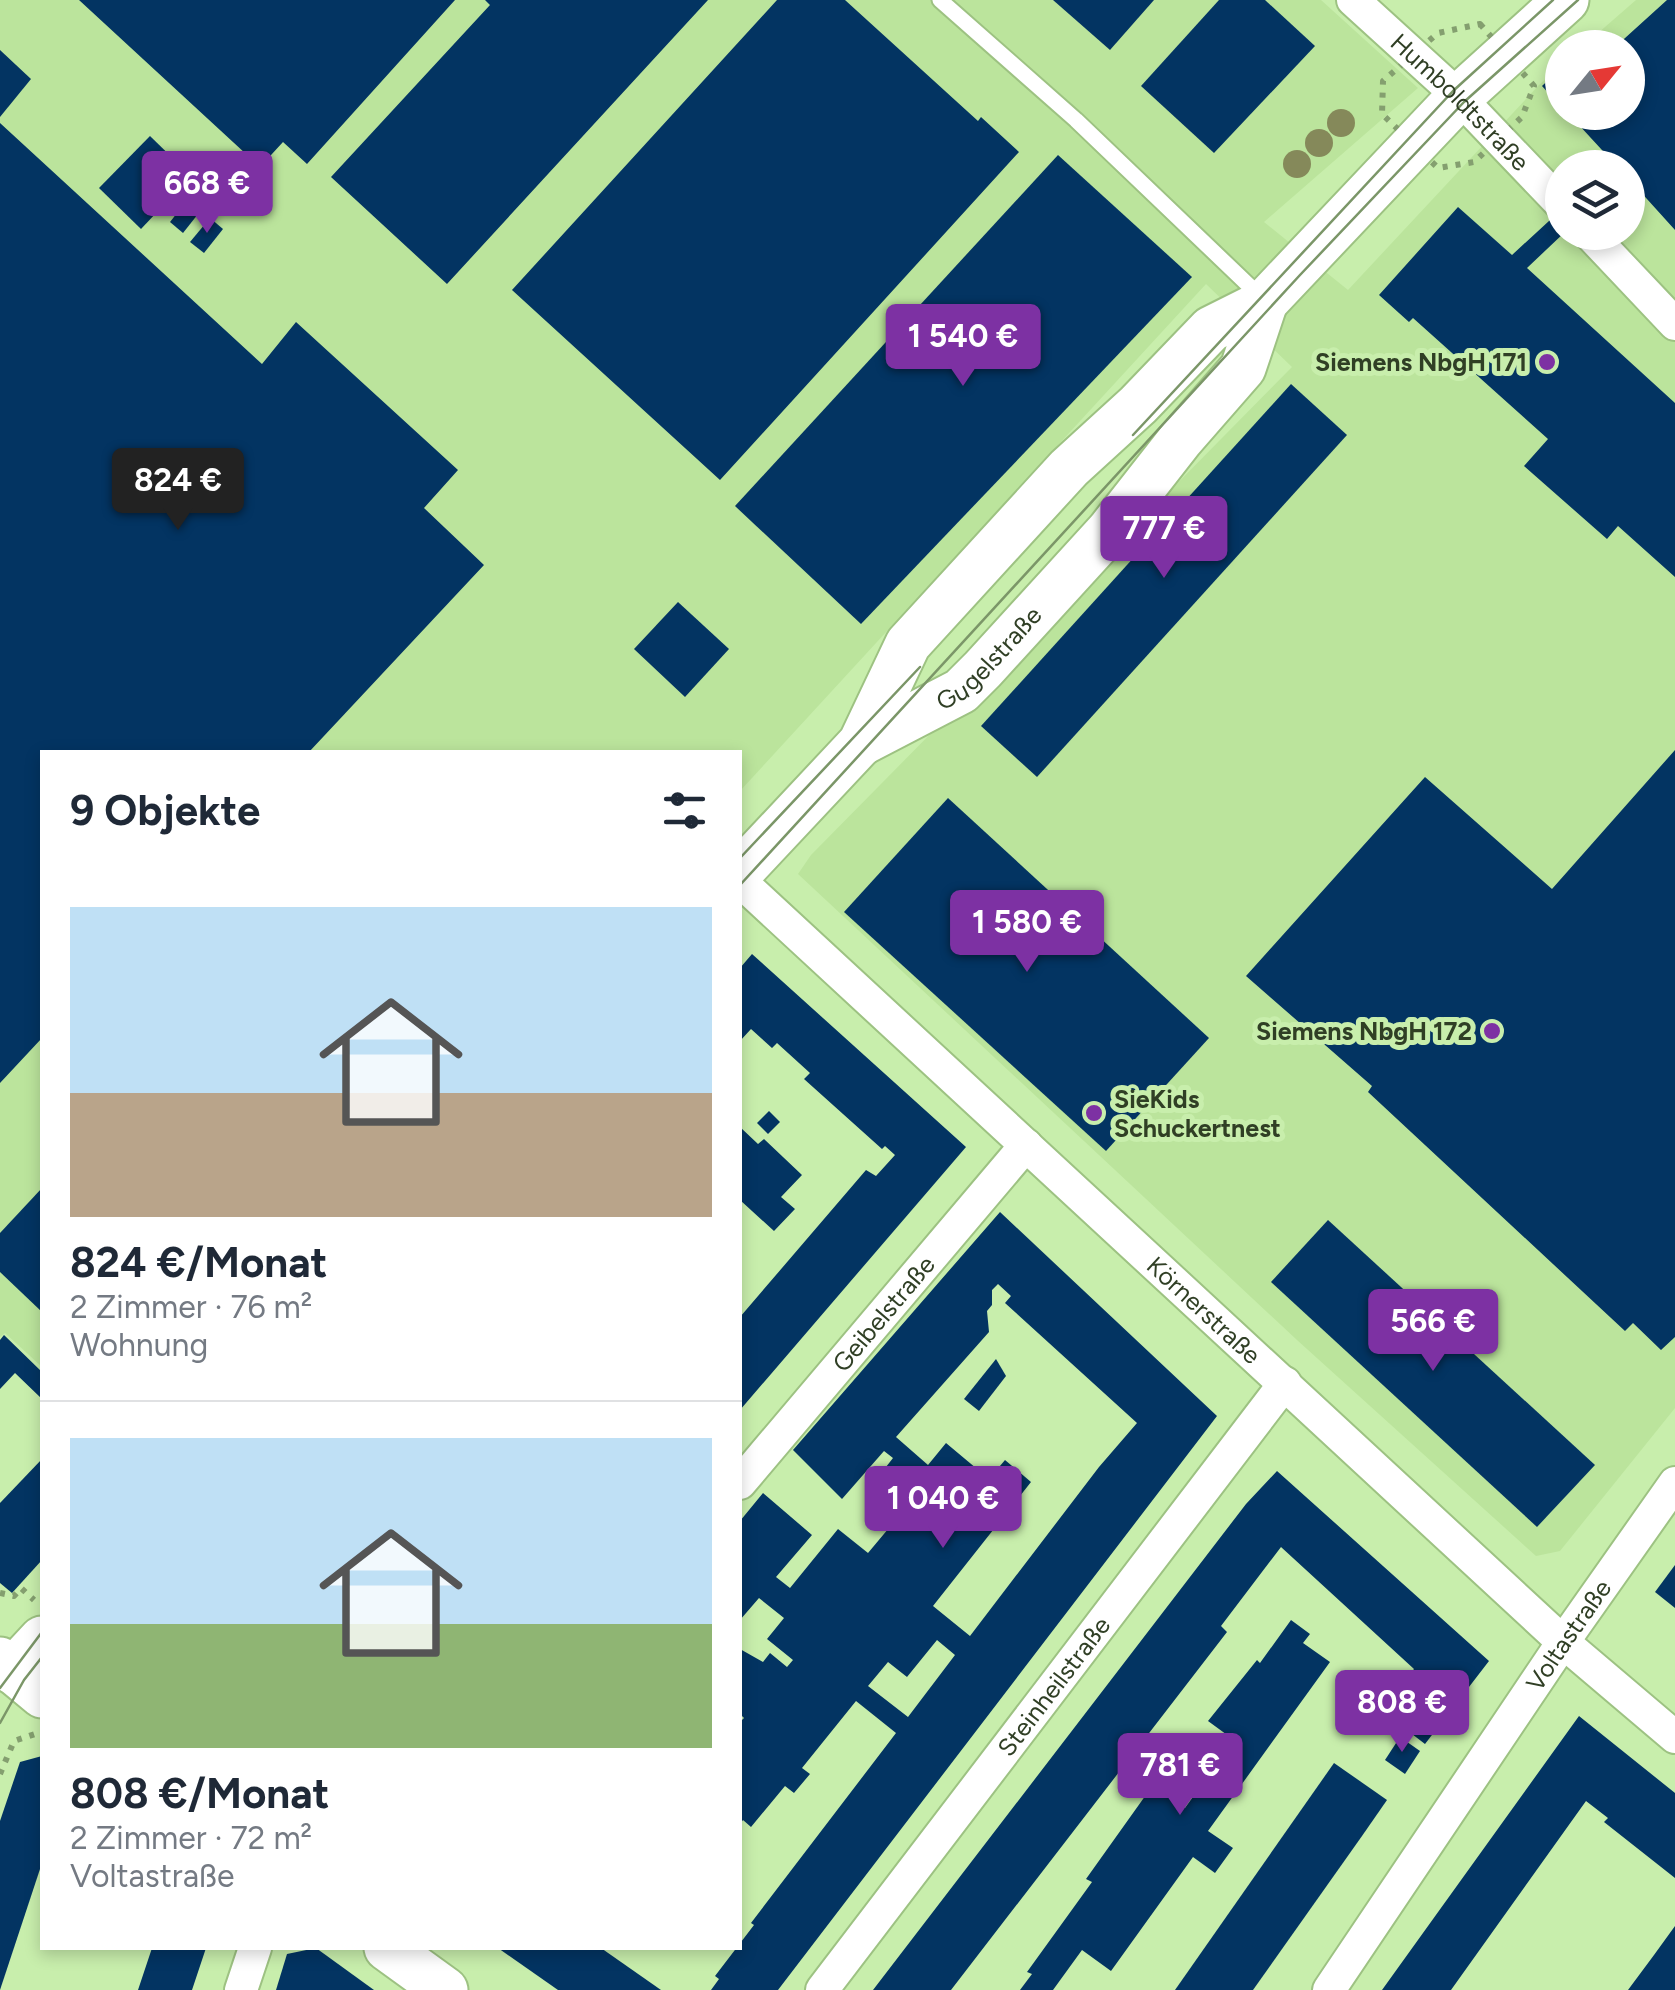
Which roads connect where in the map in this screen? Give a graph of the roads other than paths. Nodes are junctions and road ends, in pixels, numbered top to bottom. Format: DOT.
graph roads {
  1 [pos="940,0"];
  2 [pos="1353,0"];
  3 [pos="1566,0"];
  4 [pos="1459,97"];
  5 [pos="1545,187"];
  6 [pos="1605,250"];
  7 [pos="1266,302"];
  8 [pos="1675,324"];
  9 [pos="862,742"];
  10 [pos="742,870"];
  11 [pos="742,882"];
  12 [pos="1026,1145"];
  13 [pos="1285,1384"];
  14 [pos="742,1481"];
  15 [pos="1675,1483"];
  16 [pos="1563,1642"];
  17 [pos="1675,1737"];
  18 [pos="254,1950"];
  19 [pos="390,1950"];
  20 [pos="241,1990"];
  21 [pos="446,1990"];
  22 [pos="822,1990"];
  23 [pos="1329,1990"];
  1 -- 7 [label="lane"];
  2 -- 4 [label="street, Humboldtstraße"];
  3 -- 4 [label="street, Gugelstraße"];
  4 -- 5 [label="street, Humboldtstraße"];
  4 -- 7 [label="street, Gugelstraße"];
  6 -- 8 [label="street"];
  7 -- 9 [label="street, Gugelstraße"];
  7 -- 9 [label="street, Gugelstraße"];
  9 -- 10 [label="street, Gugelstraße"];
  11 -- 12 [label="street, Körnerstraße"];
  12 -- 13 [label="street, Körnerstraße"];
  12 -- 14 [label="street, Geibelstraße"];
  13 -- 16 [label="street, Körnerstraße"];
  13 -- 22 [label="street, Steinheilstraße"];
  15 -- 16 [label="street, Voltastraße"];
  16 -- 17 [label="street, Körnerstraße"];
  16 -- 23 [label="street, Voltastraße"];
  18 -- 20 [label="street"];
  19 -- 21 [label="street"];
}
